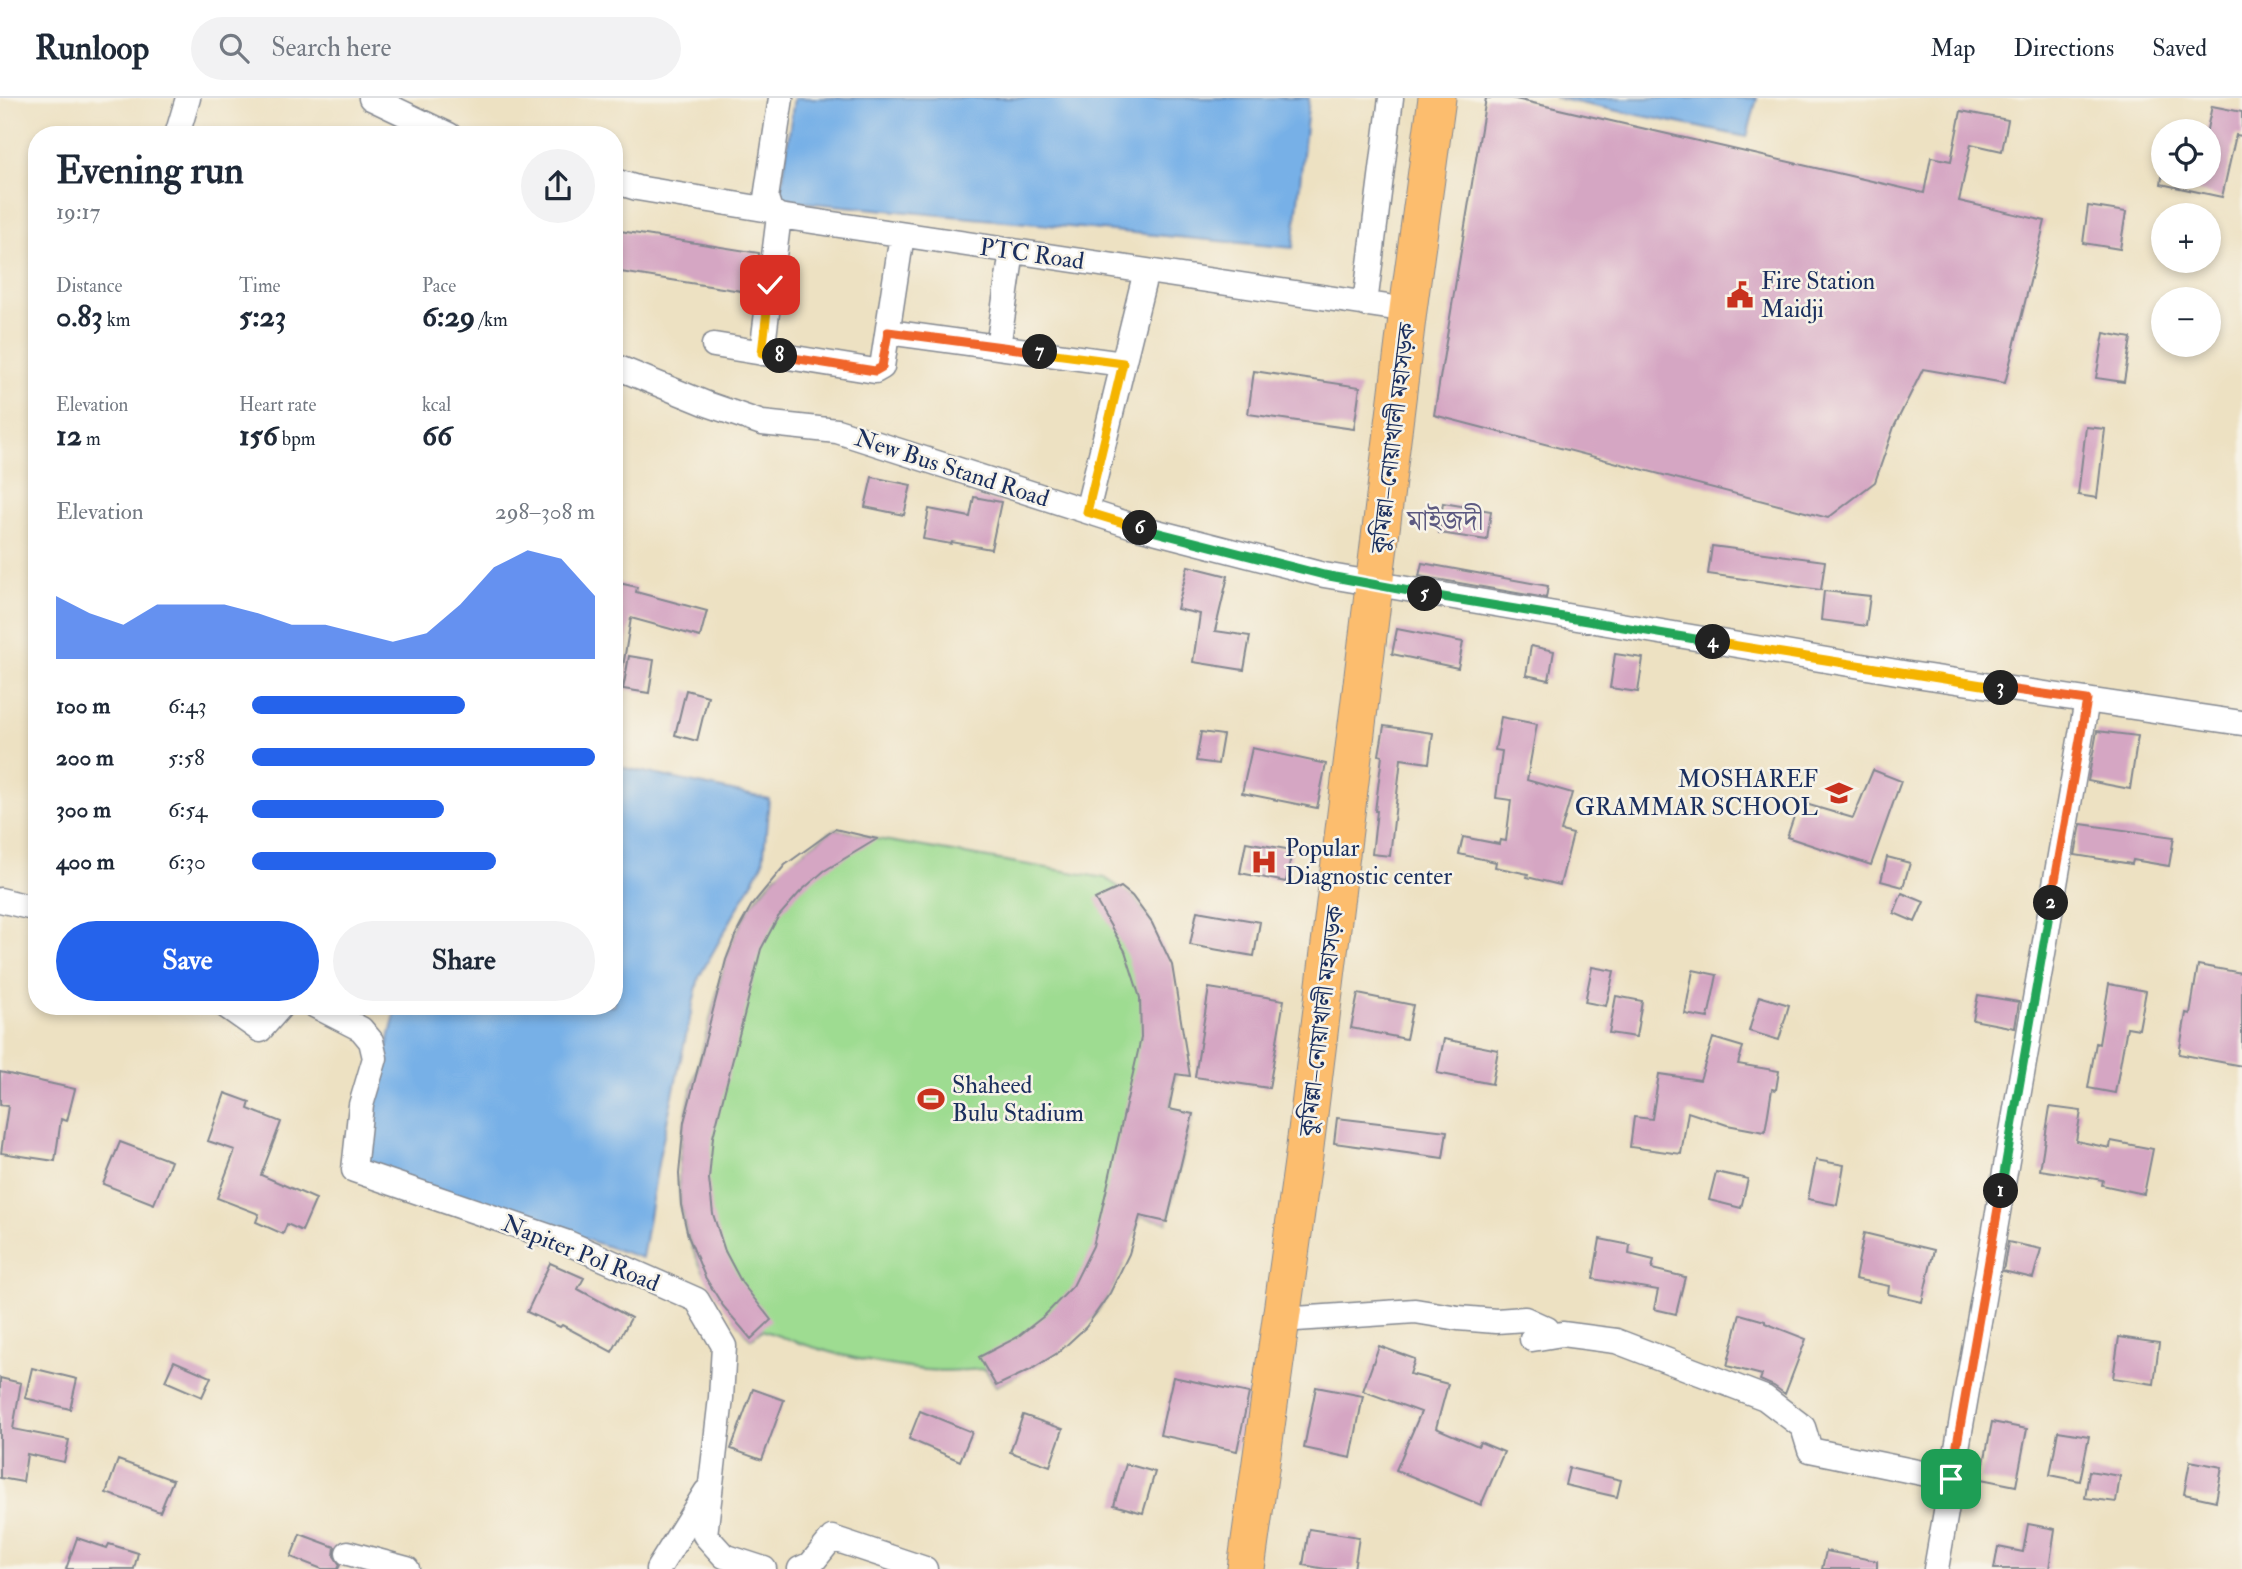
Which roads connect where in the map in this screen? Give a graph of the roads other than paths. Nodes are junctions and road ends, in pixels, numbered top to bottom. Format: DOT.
graph roads {
  1 [pos="188,98"];
  2 [pos="371,98"];
  3 [pos="780,98"];
  4 [pos="1391,98"];
  5 [pos="1437,98"];
  6 [pos="180,126"];
  7 [pos="430,126"];
  8 [pos="623,184"];
  9 [pos="774,213"];
  10 [pos="902,235"];
  11 [pos="1012,251"];
  12 [pos="1146,271"];
  13 [pos="1365,304"];
  14 [pos="1408,310"];
  15 [pos="888,332"];
  16 [pos="714,345"];
  17 [pos="998,347"];
  18 [pos="762,353"];
  19 [pos="1123,363"];
  20 [pos="623,370"];
  21 [pos="1087,512"];
  22 [pos="1375,586"];
  23 [pos="2087,700"];
  24 [pos="2242,723"];
  25 [pos="0,900"];
  26 [pos="28,907"];
  27 [pos="239,1015"];
  28 [pos="273,1015"];
  29 [pos="334,1015"];
  30 [pos="1281,1320"];
  31 [pos="1951,1479"];
  32 [pos="710,1485"];
  33 [pos="348,1553"];
  34 [pos="407,1569"];
  35 [pos="658,1569"];
  36 [pos="764,1569"];
  37 [pos="800,1569"];
  38 [pos="925,1569"];
  39 [pos="1246,1569"];
  40 [pos="1936,1569"];
  1 -- 6 [label="street"];
  2 -- 7 [label="street"];
  3 -- 9 [label="street"];
  4 -- 13 [label="street"];
  5 -- 14 [label="highway, কুমিল্লা–নোয়াখালী মহাসড়ক"];
  8 -- 9 [label="street, PTC Road"];
  9 -- 10 [label="street, PTC Road"];
  9 -- 18 [label="street"];
  10 -- 11 [label="street, PTC Road"];
  10 -- 15 [label="street"];
  11 -- 12 [label="street, PTC Road"];
  11 -- 17 [label="street"];
  12 -- 13 [label="street, PTC Road"];
  12 -- 19 [label="street"];
  13 -- 14 [label="street, PTC Road"];
  14 -- 22 [label="highway, কুমিল্লা–নোয়াখালী মহাসড়ক"];
  15 -- 17 [label="street"];
  15 -- 18 [label="street"];
  16 -- 18 [label="street"];
  17 -- 19 [label="street"];
  19 -- 21 [label="street"];
  20 -- 21 [label="street, New Bus Stand Road"];
  21 -- 22 [label="street, New Bus Stand Road"];
  22 -- 23 [label="street, New Bus Stand Road"];
  22 -- 30 [label="highway, কুমিল্লা–নোয়াখালী মহাসড়ক"];
  23 -- 24 [label="street, New Bus Stand Road"];
  23 -- 31 [label="street"];
  25 -- 26 [label="street"];
  27 -- 28 [label="street"];
  29 -- 32 [label="street, Napiter Pol Road"];
  30 -- 31 [label="street"];
  30 -- 39 [label="highway, কুমিল্লা–নোয়াখালী মহাসড়ক"];
  31 -- 40 [label="street"];
  32 -- 35 [label="street"];
  32 -- 36 [label="street, Napiter Pol Road"];
  33 -- 34 [label="street"];
  37 -- 38 [label="street"];
}
